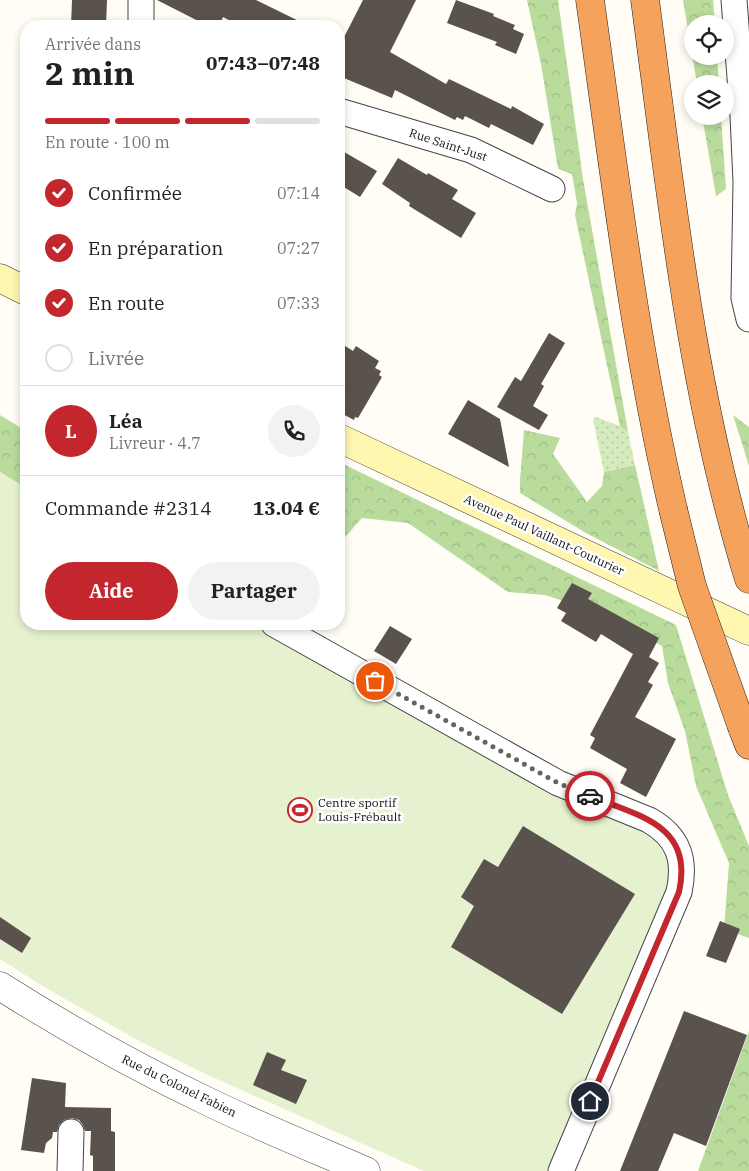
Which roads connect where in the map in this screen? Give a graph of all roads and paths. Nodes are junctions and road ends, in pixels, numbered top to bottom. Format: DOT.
graph roads {
  1 [pos="141,0"];
  2 [pos="590,0"];
  3 [pos="645,0"];
  4 [pos="734,0"];
  5 [pos="141,20"];
  6 [pos="345,114"];
  7 [pos="552,189"];
  8 [pos="0,278"];
  9 [pos="20,287"];
  10 [pos="749,318"];
  11 [pos="345,441"];
  12 [pos="749,579"];
  13 [pos="285,630"];
  14 [pos="749,631"];
  15 [pos="745,736"];
  16 [pos="0,986"];
  17 [pos="71,1132"];
  18 [pos="70,1171"];
  19 [pos="366,1171"];
  20 [pos="561,1171"];
  1 -- 5 [label="street"];
  2 -- 15 [label="highway, bridge"];
  3 -- 12 [label="highway"];
  4 -- 10 [label="street"];
  6 -- 7 [label="street, Rue Saint-Just"];
  8 -- 9 [label="main road"];
  11 -- 14 [label="main road, Avenue Paul Vaillant-Couturier"];
  13 -- 20 [label="street"];
  16 -- 19 [label="street, Rue du Colonel Fabien"];
  17 -- 18 [label="street"];
}
